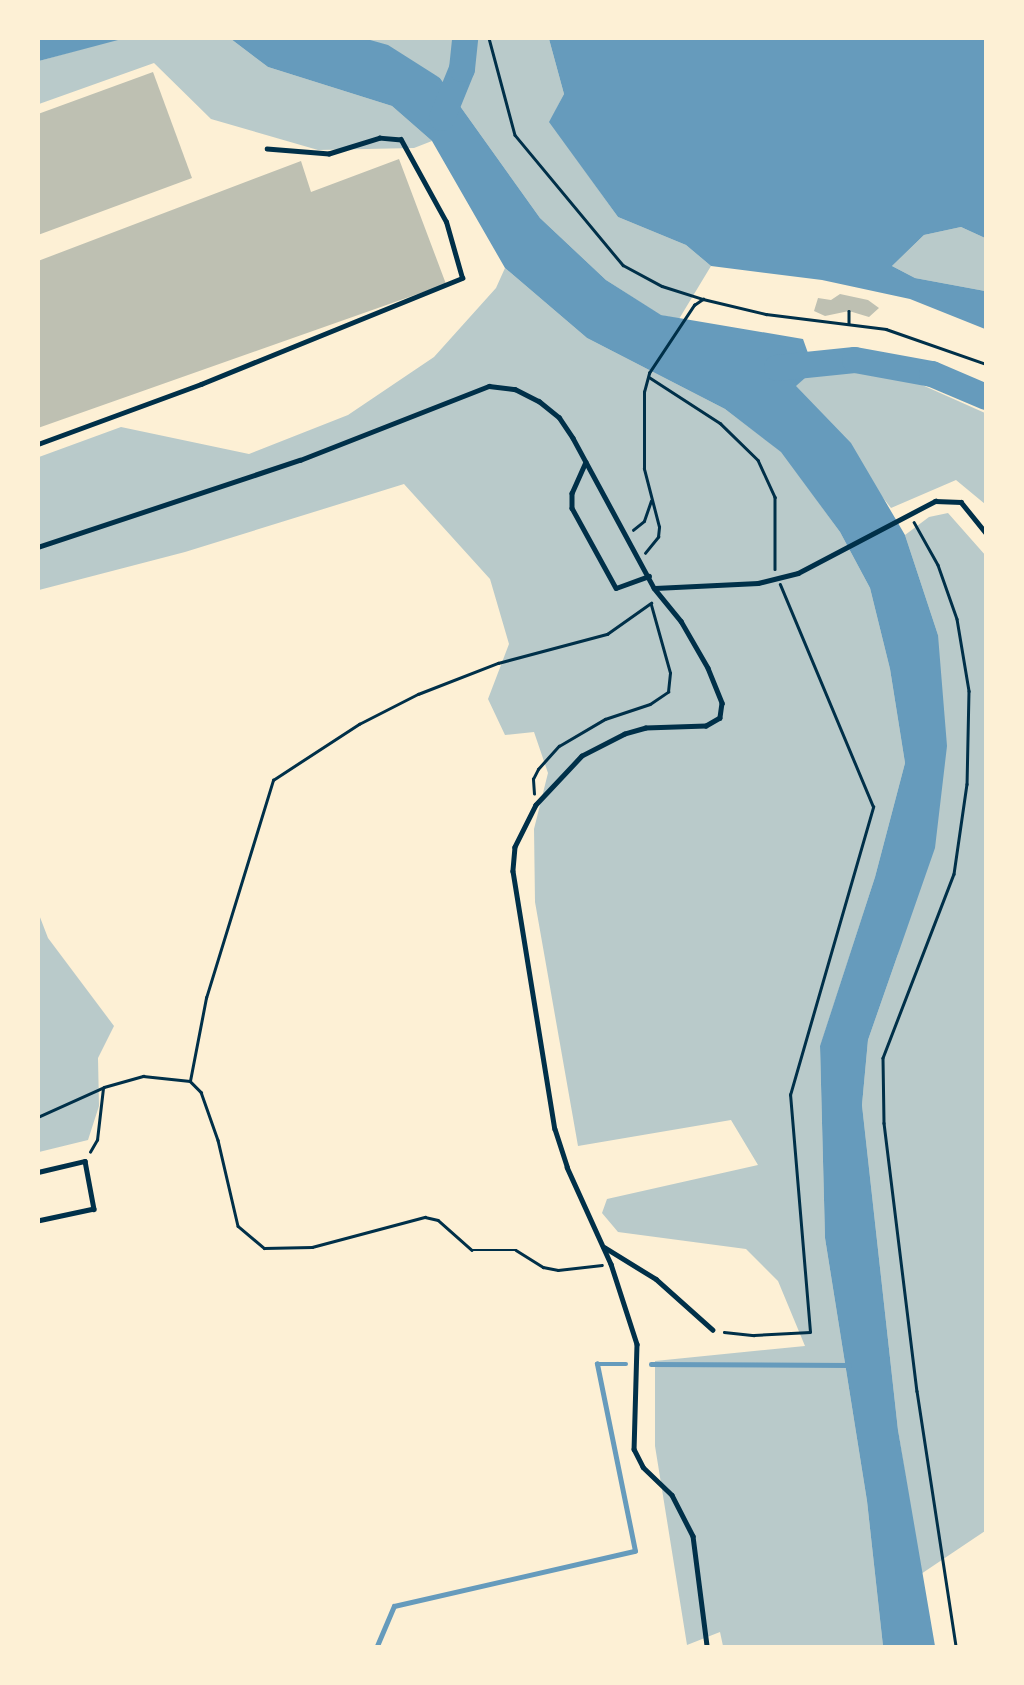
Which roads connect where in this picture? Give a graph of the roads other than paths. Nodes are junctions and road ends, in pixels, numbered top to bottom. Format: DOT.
graph roads {
  1 [pos="267,149"];
  2 [pos="38,444"];
  3 [pos="586,462"];
  4 [pos="985,533"];
  5 [pos="38,547"];
  6 [pos="649,576"];
  7 [pos="654,588"];
  8 [pos="38,1172"];
  9 [pos="38,1221"];
  10 [pos="603,1247"];
  11 [pos="713,1330"];
  12 [pos="707,1647"];
  1 -- 2 [label="lane"];
  3 -- 5 [label="lane"];
  3 -- 6 [label="lane"];
  3 -- 6 [label="lane"];
  4 -- 7 [label="lane"];
  6 -- 7 [label="lane"];
  7 -- 10 [label="lane"];
  8 -- 9 [label="lane"];
  10 -- 11 [label="lane"];
  10 -- 12 [label="lane"];
}
